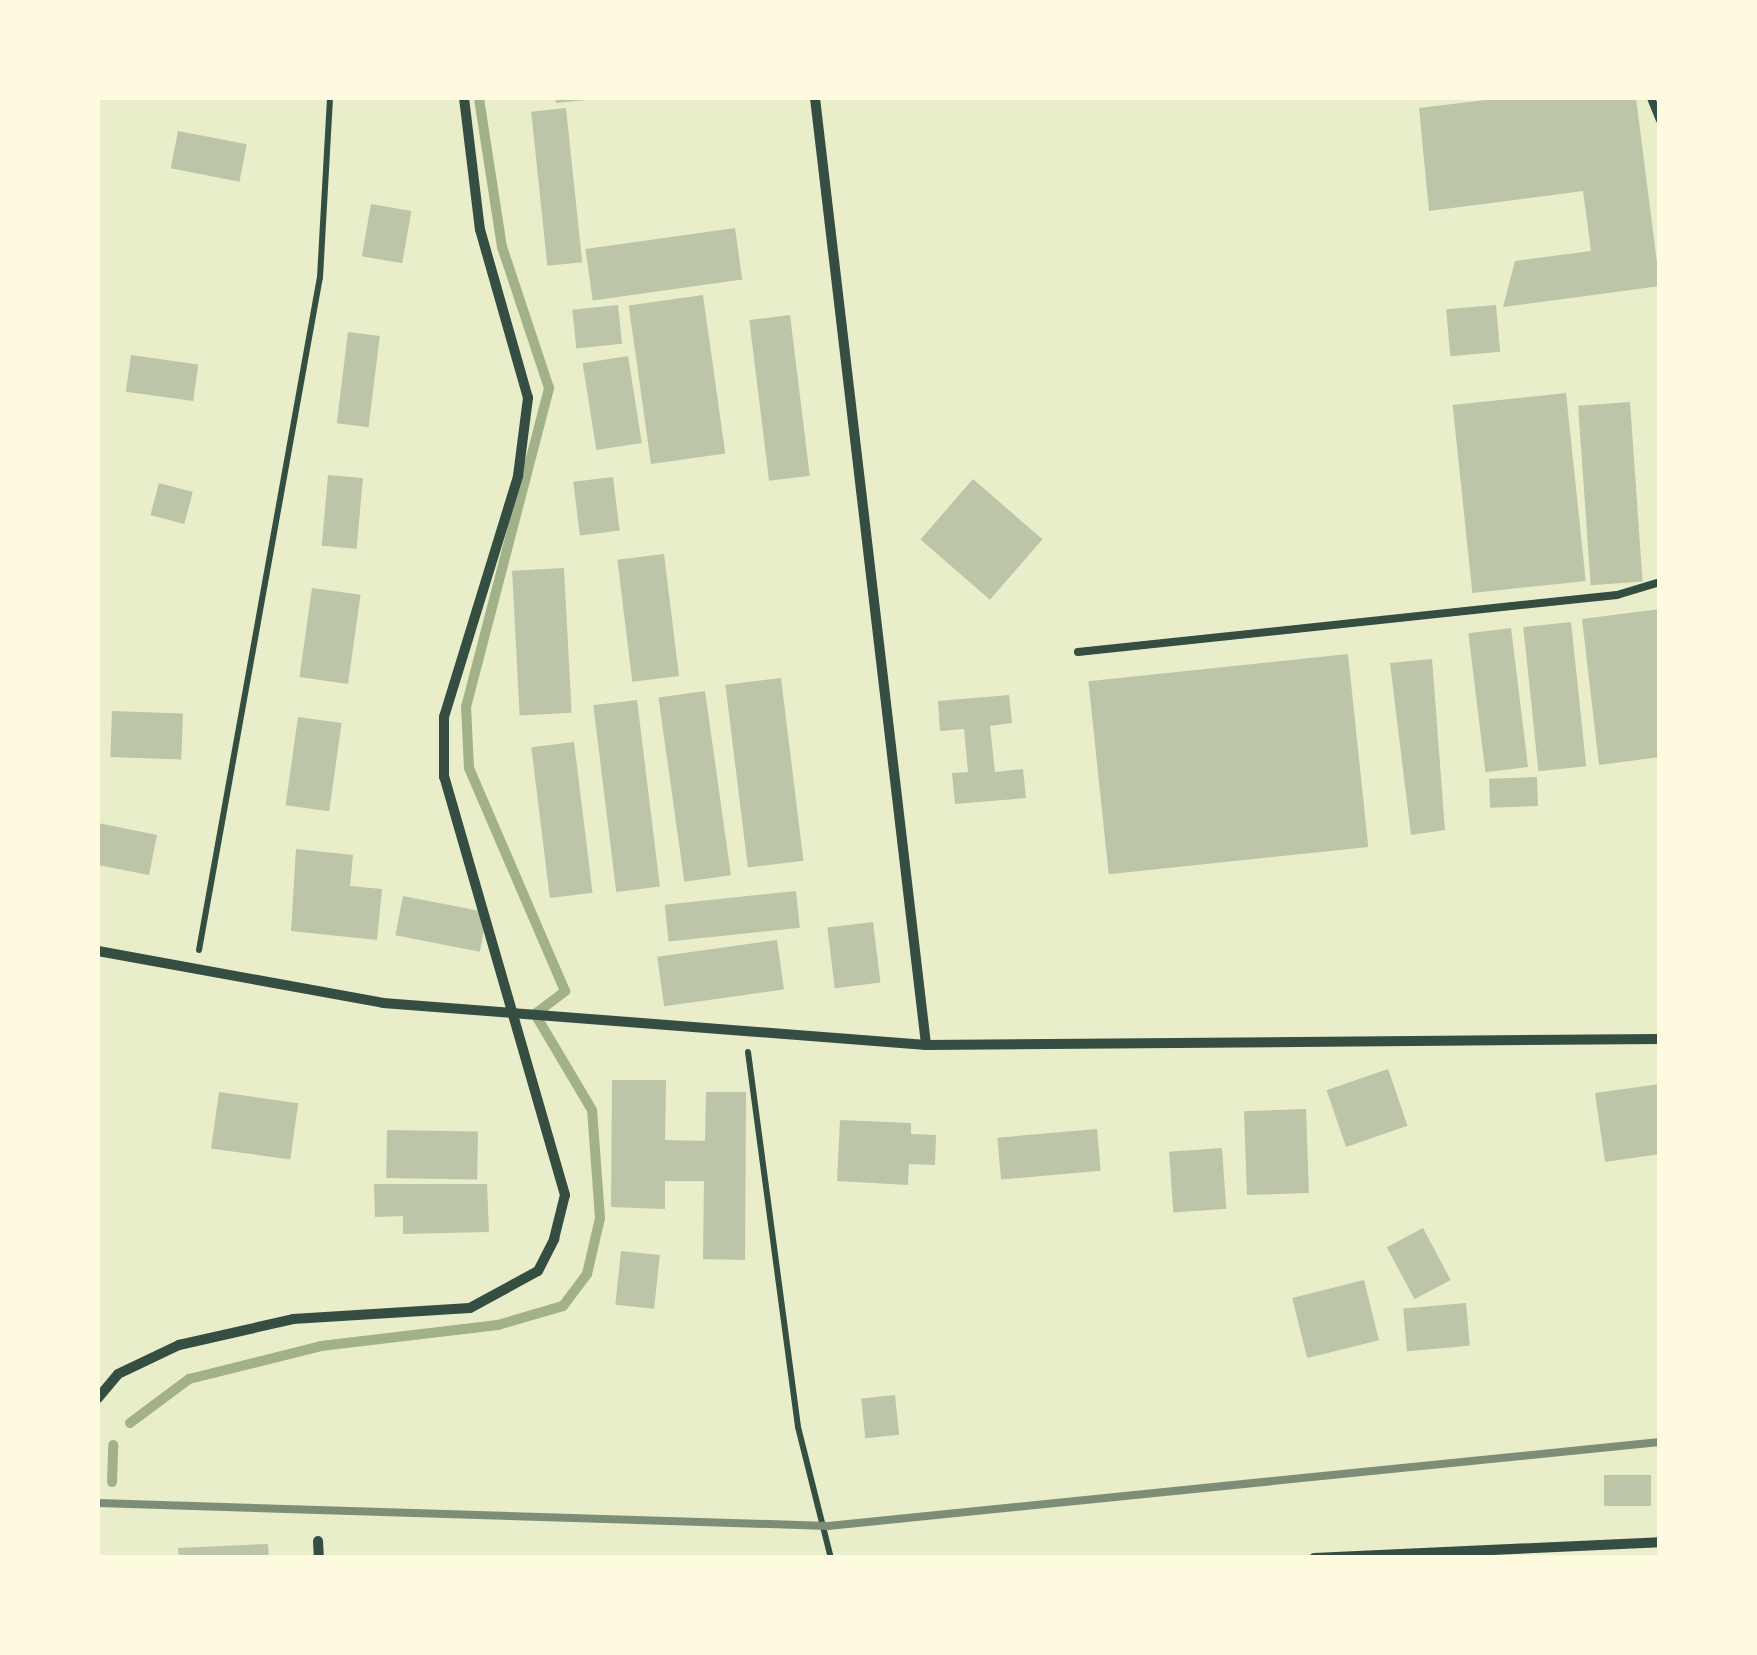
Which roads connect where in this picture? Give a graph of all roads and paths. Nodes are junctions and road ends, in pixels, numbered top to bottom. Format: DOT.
graph roads {
  1 [pos="330,98"];
  2 [pos="464,98"];
  3 [pos="815,98"];
  4 [pos="1651,98"];
  5 [pos="1660,120"];
  6 [pos="1660,582"];
  7 [pos="1078,652"];
  8 [pos="98,952"];
  9 [pos="196,964"];
  10 [pos="507,1015"];
  11 [pos="745,1030"];
  12 [pos="1660,1039"];
  13 [pos="926,1045"];
  14 [pos="98,1398"];
  15 [pos="318,1541"];
  16 [pos="1660,1542"];
  17 [pos="319,1558"];
  18 [pos="831,1558"];
  19 [pos="1314,1558"];
  1 -- 9 [label="path"];
  2 -- 10 [label="street"];
  3 -- 13 [label="street"];
  4 -- 5 [label="lane"];
  6 -- 7 [label="lane"];
  8 -- 9 [label="street"];
  9 -- 10 [label="street"];
  10 -- 11 [label="street"];
  10 -- 14 [label="street"];
  11 -- 13 [label="street"];
  11 -- 18 [label="path"];
  12 -- 13 [label="street"];
  15 -- 17 [label="street"];
  16 -- 19 [label="street"];
}
